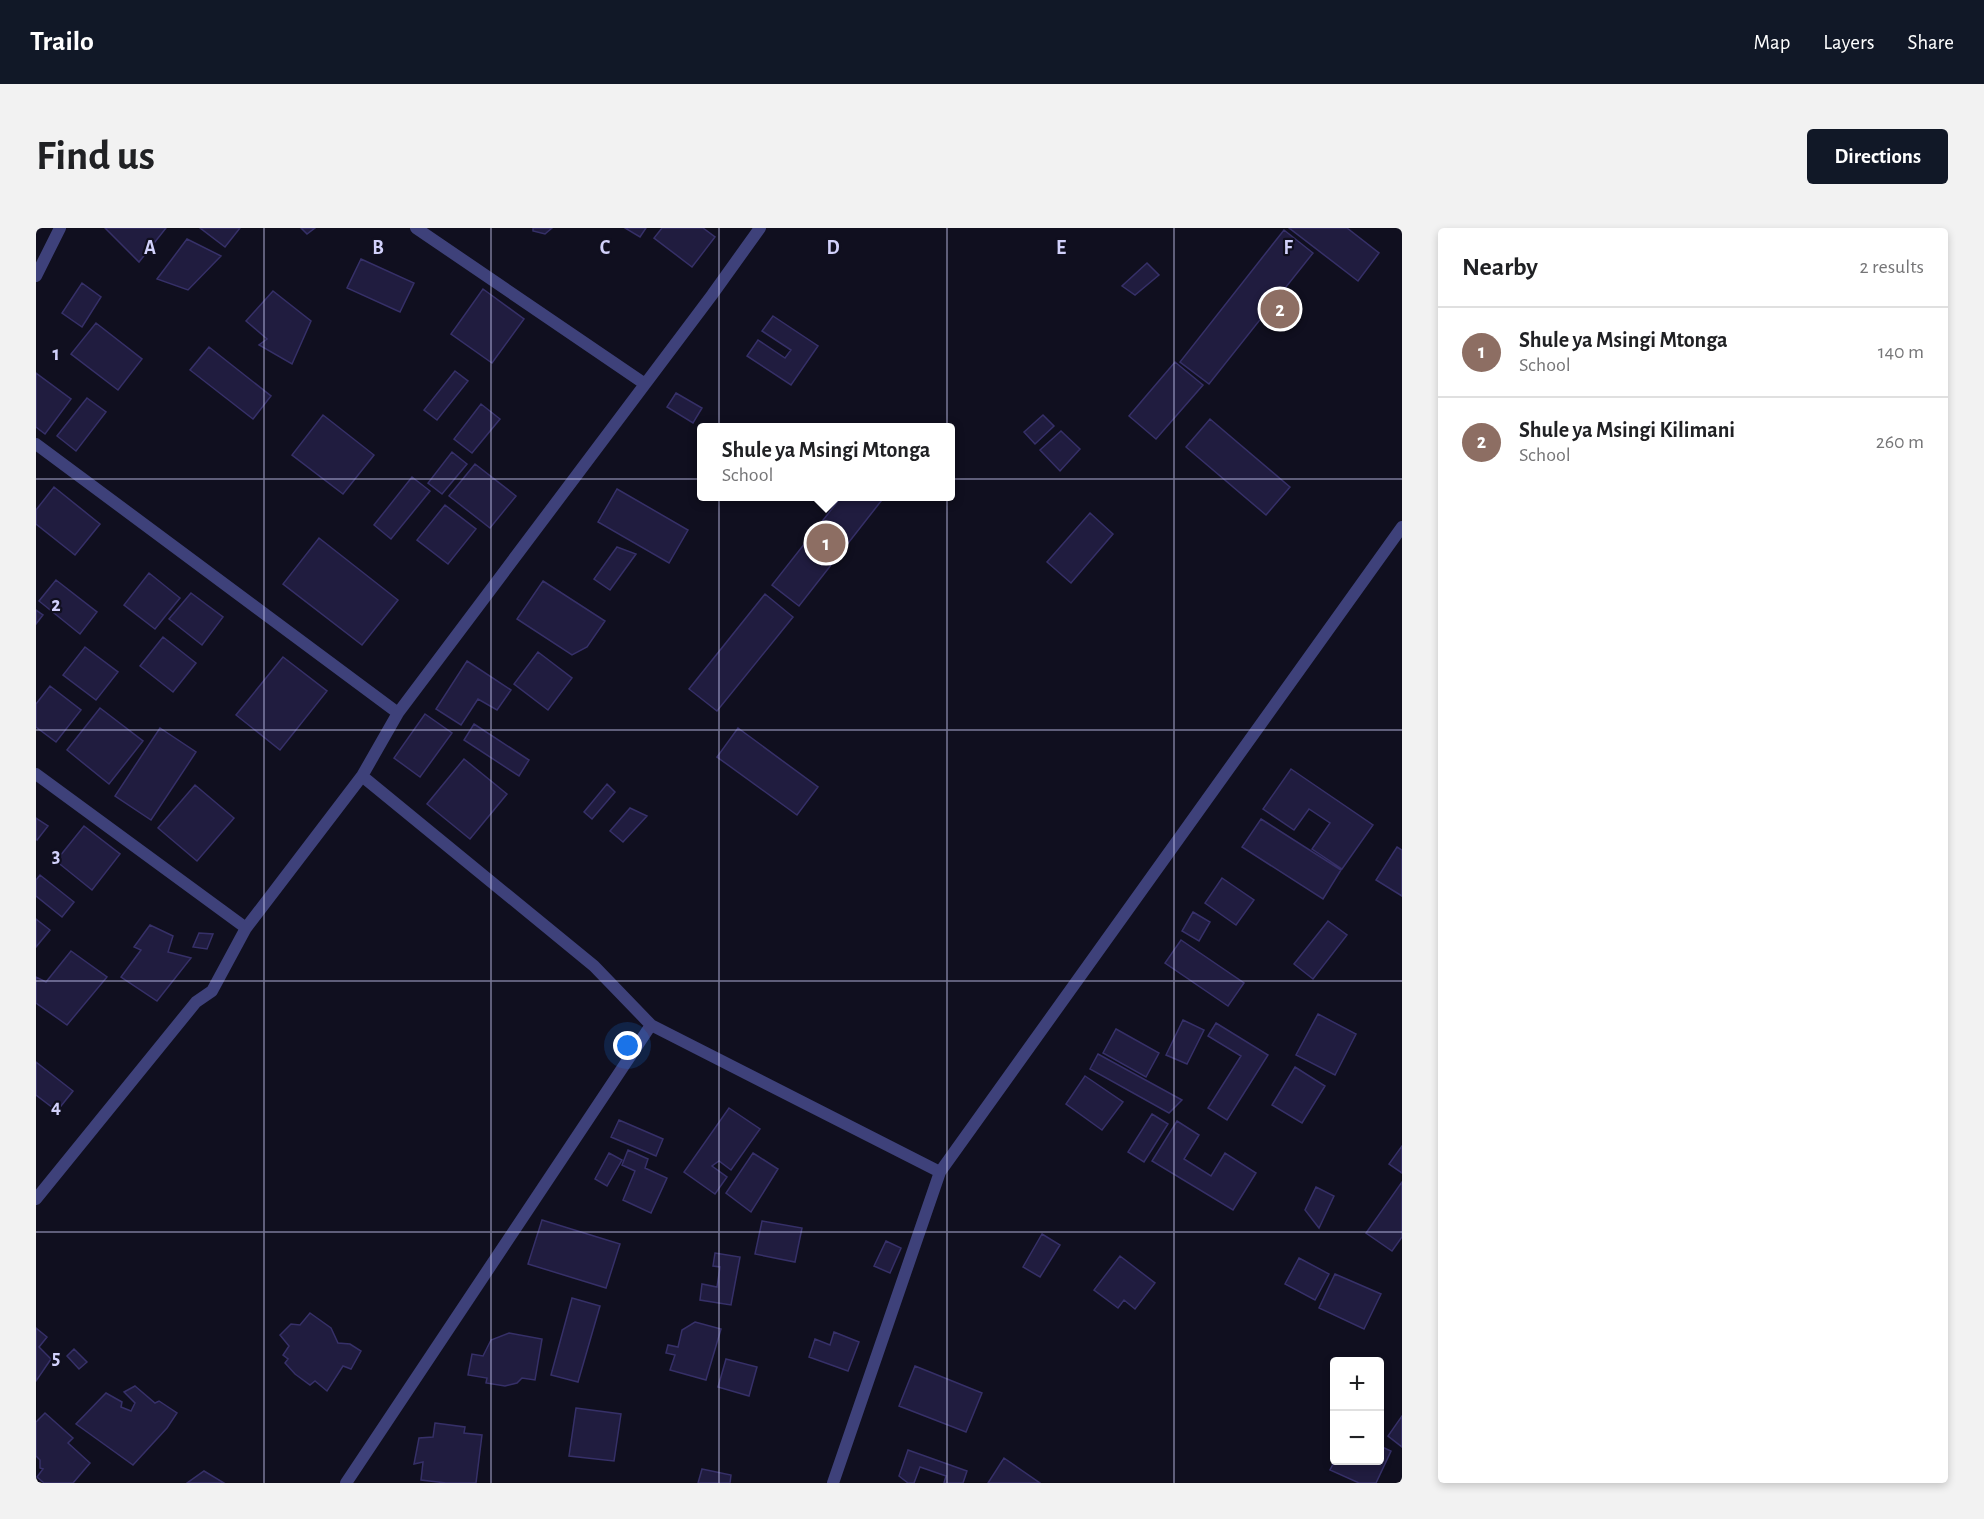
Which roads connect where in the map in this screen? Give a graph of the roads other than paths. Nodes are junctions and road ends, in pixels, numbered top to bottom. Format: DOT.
graph roads {
  1 [pos="60,228"];
  2 [pos="416,228"];
  3 [pos="760,228"];
  4 [pos="36,276"];
  5 [pos="645,384"];
  6 [pos="36,444"];
  7 [pos="1402,527"];
  8 [pos="398,713"];
  9 [pos="36,774"];
  10 [pos="362,776"];
  11 [pos="246,928"];
  12 [pos="651,1025"];
  13 [pos="940,1172"];
  14 [pos="36,1199"];
  15 [pos="346,1483"];
  16 [pos="833,1483"];
  1 -- 4 [label="street"];
  2 -- 5 [label="street"];
  3 -- 5 [label="street"];
  5 -- 8 [label="street"];
  6 -- 8 [label="street"];
  7 -- 13 [label="street"];
  8 -- 10 [label="street"];
  9 -- 11 [label="street"];
  10 -- 11 [label="street"];
  10 -- 12 [label="street"];
  11 -- 14 [label="street"];
  12 -- 13 [label="street"];
  12 -- 15 [label="street"];
  13 -- 16 [label="street"];
}
